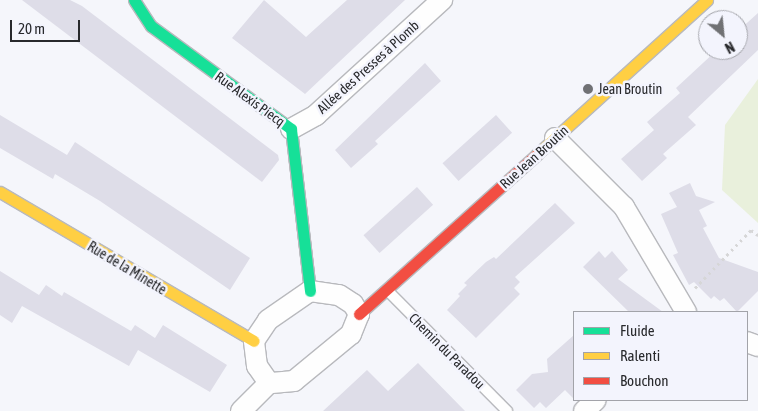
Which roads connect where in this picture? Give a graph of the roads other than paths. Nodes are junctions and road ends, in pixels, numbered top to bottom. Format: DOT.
graph roads {
  1 [pos="134,0"];
  2 [pos="442,0"];
  3 [pos="707,0"];
  4 [pos="292,129"];
  5 [pos="555,138"];
  6 [pos="0,192"];
  7 [pos="387,290"];
  8 [pos="310,291"];
  9 [pos="684,310"];
  10 [pos="359,314"];
  11 [pos="254,341"];
  12 [pos="269,383"];
  13 [pos="595,401"];
  14 [pos="241,411"];
  15 [pos="507,411"];
  16 [pos="584,411"];
  1 -- 4 [label="street, Rue Alexis Piecq"];
  2 -- 4 [label="street, Allée des Presses à Plomb"];
  3 -- 5 [label="street, Rue Jean Broutin"];
  4 -- 8 [label="street, Rue Alexis Piecq"];
  5 -- 7 [label="street, Rue Jean Broutin"];
  5 -- 9 [label="street"];
  6 -- 11 [label="street, Rue de la Minette"];
  7 -- 10 [label="street, Rue Jean Broutin"];
  7 -- 15 [label="lane, Chemin du Paradou"];
  8 -- 10 [label="street"];
  8 -- 11 [label="street"];
  10 -- 12 [label="street"];
  11 -- 12 [label="street"];
  12 -- 14 [label="street"];
  13 -- 16 [label="street"];
}
